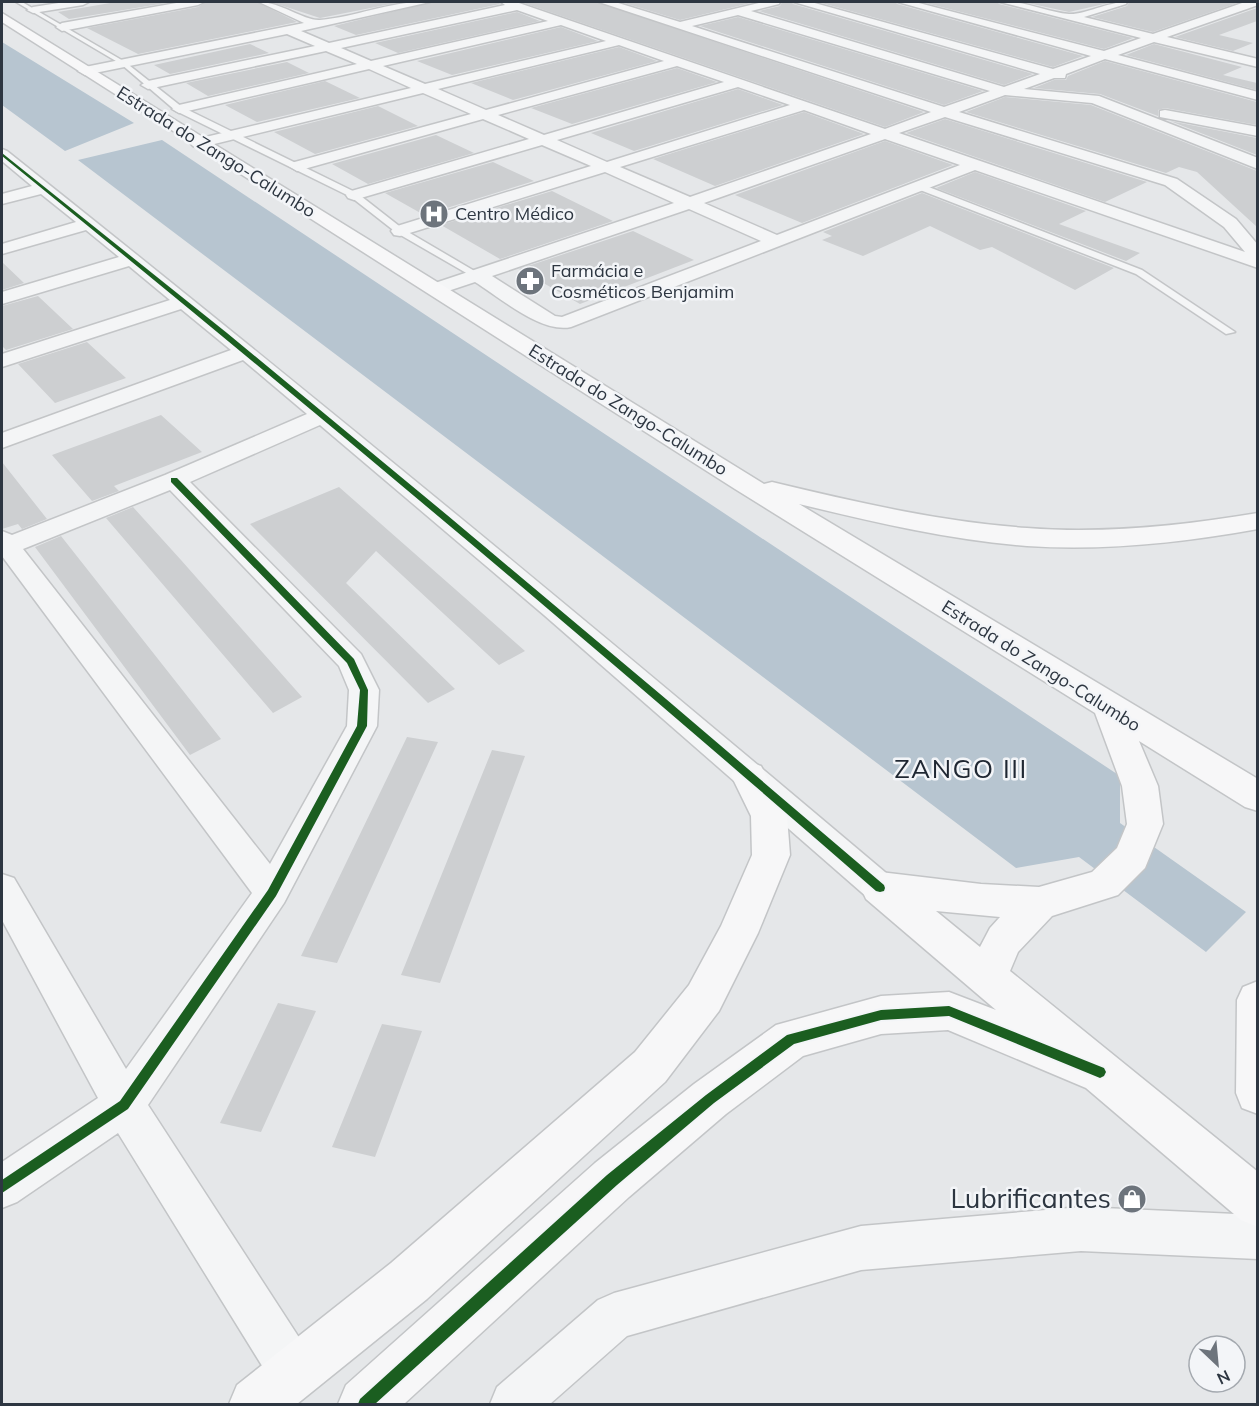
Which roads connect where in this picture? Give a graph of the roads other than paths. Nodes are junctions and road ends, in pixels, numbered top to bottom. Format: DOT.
graph roads {
  1 [pos="19,2"];
  2 [pos="83,2"];
  3 [pos="198,2"];
  4 [pos="264,2"];
  5 [pos="424,2"];
  6 [pos="605,2"];
  7 [pos="775,2"];
  8 [pos="800,2"];
  9 [pos="904,2"];
  10 [pos="1012,2"];
  11 [pos="1122,2"];
  12 [pos="1256,2"];
  13 [pos="294,3"];
  14 [pos="513,4"];
  15 [pos="717,5"];
  16 [pos="276,7"];
  17 [pos="33,10"];
  18 [pos="738,11"];
  19 [pos="2,17"];
  20 [pos="1070,18"];
  21 [pos="562,21"];
  22 [pos="317,24"];
  23 [pos="679,26"];
  24 [pos="62,27"];
  25 [pos="289,30"];
  26 [pos="1154,38"];
  27 [pos="620,41"];
  28 [pos="328,47"];
  29 [pos="1248,49"];
  30 [pos="1107,55"];
  31 [pos="1228,56"];
  32 [pos="679,61"];
  33 [pos="123,63"];
  34 [pos="1257,63"];
  35 [pos="371,66"];
  36 [pos="85,71"];
  37 [pos="1056,72"];
  38 [pos="740,82"];
  39 [pos="148,85"];
  40 [pos="424,89"];
  41 [pos="1004,91"];
  42 [pos="1257,96"];
  43 [pos="1094,99"];
  44 [pos="805,105"];
  45 [pos="179,109"];
  46 [pos="944,112"];
  47 [pos="484,114"];
  48 [pos="1257,132"];
  49 [pos="886,133"];
  50 [pos="228,135"];
  51 [pos="544,140"];
  52 [pos="198,143"];
  53 [pos="2,154"];
  54 [pos="976,164"];
  55 [pos="1257,164"];
  56 [pos="297,166"];
  57 [pos="609,168"];
  58 [pos="918,186"];
  59 [pos="44,188"];
  60 [pos="354,195"];
  61 [pos="2,199"];
  62 [pos="690,203"];
  63 [pos="89,225"];
  64 [pos="400,231"];
  65 [pos="777,241"];
  66 [pos="2,249"];
  67 [pos="1257,257"];
  68 [pos="133,259"];
  69 [pos="1257,263"];
  70 [pos="478,276"];
  71 [pos="436,289"];
  72 [pos="2,298"];
  73 [pos="186,302"];
  74 [pos="1230,332"];
  75 [pos="247,351"];
  76 [pos="2,361"];
  77 [pos="323,415"];
  78 [pos="2,441"];
  79 [pos="174,480"];
  80 [pos="744,483"];
  81 [pos="1257,521"];
  82 [pos="3,545"];
  83 [pos="1110,709"];
  84 [pos="749,775"];
  85 [pos="1257,797"];
  86 [pos="880,888"];
  87 [pos="272,893"];
  88 [pos="1039,903"];
  89 [pos="7,914"];
  90 [pos="986,977"];
  91 [pos="1257,1000"];
  92 [pos="1100,1072"];
  93 [pos="1257,1093"];
  94 [pos="124,1105"];
  95 [pos="2,1187"];
  96 [pos="1257,1203"];
  97 [pos="1257,1237"];
  98 [pos="294,1373"];
  99 [pos="256,1404"];
  100 [pos="365,1404"];
  101 [pos="514,1404"];
  1 -- 17 [label="lane"];
  2 -- 17 [label="street"];
  3 -- 24 [label="street"];
  4 -- 16 [label="street"];
  5 -- 22 [label="street"];
  6 -- 23 [label="street"];
  7 -- 18 [label="street"];
  8 -- 37 [label="street"];
  9 -- 30 [label="street"];
  10 -- 20 [label="street"];
  11 -- 20 [label="street"];
  12 -- 26 [label="street"];
  13 -- 16 [label="street"];
  14 -- 21 [label="street"];
  14 -- 28 [label="street"];
  15 -- 18 [label="street"];
  16 -- 22 [label="street"];
  17 -- 24 [label="lane"];
  18 -- 23 [label="street"];
  18 -- 41 [label="street"];
  19 -- 36 [label="main road, Estrada do Zango-Calumbo"];
  20 -- 26 [label="street"];
  21 -- 27 [label="street"];
  21 -- 35 [label="street"];
  22 -- 25 [label="street"];
  23 -- 27 [label="street"];
  23 -- 46 [label="street"];
  24 -- 33 [label="lane"];
  25 -- 28 [label="street"];
  25 -- 33 [label="street"];
  26 -- 30 [label="street"];
  26 -- 31 [label="street"];
  27 -- 32 [label="street"];
  27 -- 40 [label="street"];
  28 -- 35 [label="street"];
  28 -- 39 [label="street"];
  29 -- 31 [label="street"];
  30 -- 37 [label="street"];
  30 -- 42 [label="street"];
  31 -- 34 [label="street"];
  32 -- 38 [label="street"];
  32 -- 47 [label="street"];
  33 -- 36 [label="street"];
  33 -- 39 [label="lane"];
  35 -- 40 [label="street"];
  35 -- 45 [label="street"];
  36 -- 52 [label="main road, Estrada do Zango-Calumbo"];
  37 -- 41 [label="street"];
  37 -- 43 [label="street"];
  38 -- 44 [label="street"];
  38 -- 51 [label="street"];
  39 -- 45 [label="lane"];
  40 -- 47 [label="street"];
  40 -- 50 [label="street"];
  41 -- 43 [label="street"];
  41 -- 46 [label="street"];
  43 -- 48 [label="street"];
  43 -- 55 [label="street"];
  44 -- 49 [label="street"];
  44 -- 57 [label="street"];
  45 -- 50 [label="lane"];
  46 -- 49 [label="street"];
  46 -- 67 [label="street"];
  47 -- 51 [label="street"];
  47 -- 56 [label="street"];
  49 -- 54 [label="street"];
  49 -- 62 [label="street"];
  50 -- 52 [label="street"];
  50 -- 56 [label="lane"];
  51 -- 57 [label="street"];
  51 -- 60 [label="street"];
  52 -- 71 [label="main road, Estrada do Zango-Calumbo"];
  53 -- 59 [label="street"];
  54 -- 58 [label="street"];
  54 -- 69 [label="street"];
  56 -- 60 [label="lane"];
  57 -- 62 [label="street"];
  57 -- 64 [label="street"];
  58 -- 65 [label="street"];
  58 -- 74 [label="lane"];
  59 -- 61 [label="street"];
  59 -- 63 [label="street"];
  60 -- 64 [label="lane"];
  62 -- 65 [label="street"];
  62 -- 70 [label="street"];
  63 -- 66 [label="street"];
  63 -- 68 [label="street"];
  64 -- 70 [label="lane"];
  65 -- 70 [label="street"];
  68 -- 72 [label="street"];
  68 -- 73 [label="street"];
  70 -- 71 [label="street"];
  71 -- 80 [label="main road, Estrada do Zango-Calumbo"];
  73 -- 75 [label="street"];
  73 -- 76 [label="street"];
  75 -- 77 [label="street"];
  75 -- 78 [label="street"];
  77 -- 79 [label="street"];
  77 -- 84 [label="street"];
  79 -- 82 [label="street"];
  79 -- 87 [label="street"];
  80 -- 81 [label="main road"];
  80 -- 83 [label="main road, Estrada do Zango-Calumbo"];
  82 -- 87 [label="street"];
  83 -- 85 [label="main road, Estrada do Zango-Calumbo"];
  83 -- 88 [label="main road"];
  84 -- 86 [label="street"];
  84 -- 98 [label="main road"];
  86 -- 88 [label="main road"];
  86 -- 90 [label="main road"];
  87 -- 94 [label="street"];
  88 -- 90 [label="main road"];
  89 -- 94 [label="street"];
  90 -- 92 [label="main road"];
  91 -- 93 [label="main road"];
  92 -- 96 [label="main road"];
  92 -- 100 [label="main road"];
  94 -- 95 [label="street"];
  94 -- 98 [label="street"];
  97 -- 101 [label="street"];
  98 -- 99 [label="main road"];
}
